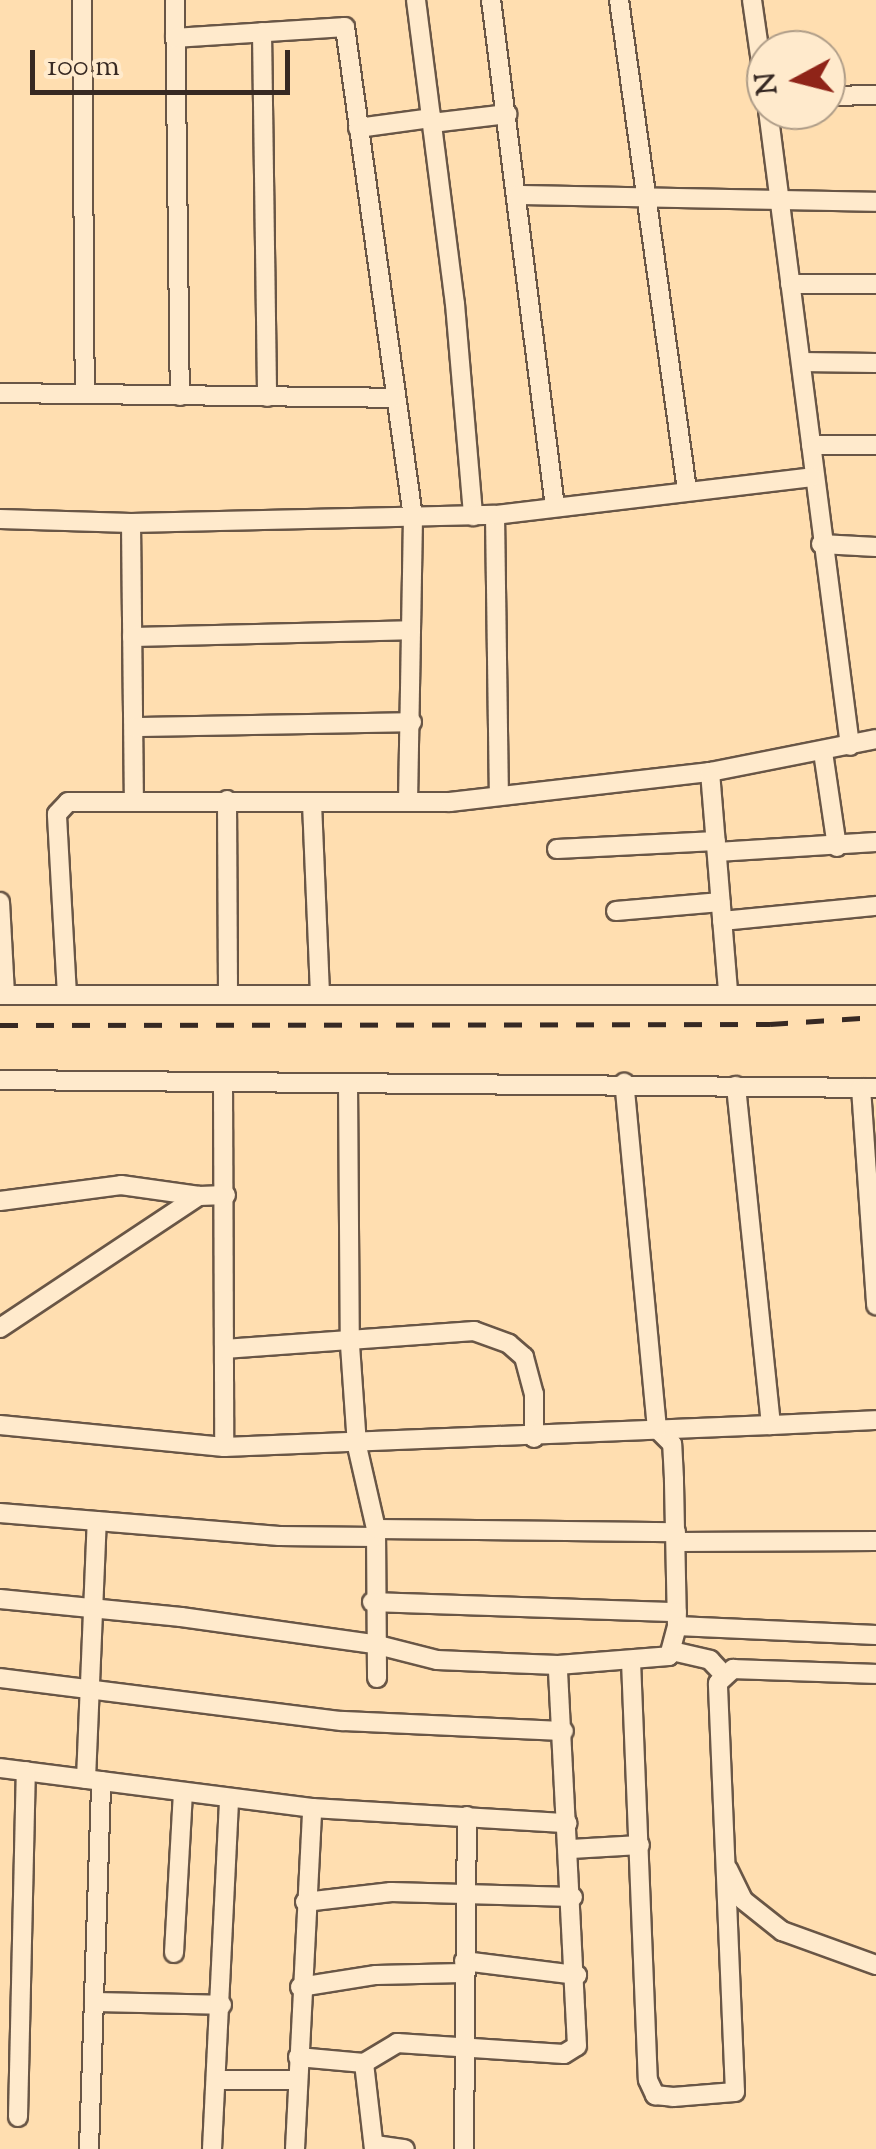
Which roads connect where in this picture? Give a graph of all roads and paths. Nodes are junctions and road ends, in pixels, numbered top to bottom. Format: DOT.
graph roads {
  1 [pos="82,0"];
  2 [pos="175,0"];
  3 [pos="416,0"];
  4 [pos="491,0"];
  5 [pos="619,0"];
  6 [pos="752,0"];
  7 [pos="756,30"];
  8 [pos="262,32"];
  9 [pos="176,38"];
  10 [pos="876,95"];
  11 [pos="846,96"];
  12 [pos="507,114"];
  13 [pos="432,121"];
  14 [pos="358,128"];
  15 [pos="770,130"];
  16 [pos="518,195"];
  17 [pos="645,199"];
  18 [pos="876,202"];
  19 [pos="778,203"];
  20 [pos="790,284"];
  21 [pos="876,284"];
  22 [pos="801,362"];
  23 [pos="876,363"];
  24 [pos="0,393"];
  25 [pos="86,394"];
  26 [pos="180,396"];
  27 [pos="266,397"];
  28 [pos="394,398"];
  29 [pos="810,445"];
  30 [pos="876,445"];
  31 [pos="812,477"];
  32 [pos="687,491"];
  33 [pos="555,507"];
  34 [pos="413,516"];
  35 [pos="473,516"];
  36 [pos="495,516"];
  37 [pos="0,519"];
  38 [pos="132,523"];
  39 [pos="821,544"];
  40 [pos="876,547"];
  41 [pos="411,630"];
  42 [pos="132,637"];
  43 [pos="412,722"];
  44 [pos="135,727"];
  45 [pos="876,739"];
  46 [pos="850,746"];
  47 [pos="823,752"];
  48 [pos="710,772"];
  49 [pos="499,796"];
  50 [pos="226,800"];
  51 [pos="134,802"];
  52 [pos="408,802"];
  53 [pos="312,803"];
  54 [pos="876,842"];
  55 [pos="716,847"];
  56 [pos="837,847"];
  57 [pos="557,849"];
  58 [pos="0,902"];
  59 [pos="876,906"];
  60 [pos="616,911"];
  61 [pos="721,912"];
  62 [pos="728,993"];
  63 [pos="228,994"];
  64 [pos="320,994"];
  65 [pos="3,995"];
  66 [pos="67,995"];
  67 [pos="876,995"];
  68 [pos="0,1080"];
  69 [pos="348,1082"];
  70 [pos="224,1083"];
  71 [pos="624,1083"];
  72 [pos="736,1086"];
  73 [pos="868,1088"];
  74 [pos="871,1153"];
  75 [pos="226,1195"];
  76 [pos="199,1196"];
  77 [pos="0,1201"];
  78 [pos="876,1305"];
  79 [pos="0,1328"];
  80 [pos="350,1345"];
  81 [pos="224,1349"];
  82 [pos="876,1420"];
  83 [pos="0,1425"];
  84 [pos="771,1425"];
  85 [pos="657,1430"];
  86 [pos="534,1438"];
  87 [pos="357,1446"];
  88 [pos="224,1448"];
  89 [pos="0,1513"];
  90 [pos="97,1521"];
  91 [pos="376,1533"];
  92 [pos="677,1537"];
  93 [pos="876,1541"];
  94 [pos="0,1599"];
  95 [pos="372,1602"];
  96 [pos="92,1607"];
  97 [pos="677,1619"];
  98 [pos="876,1635"];
  99 [pos="374,1644"];
  100 [pos="672,1652"];
  101 [pos="631,1661"];
  102 [pos="558,1665"];
  103 [pos="722,1673"];
  104 [pos="876,1674"];
  105 [pos="0,1678"];
  106 [pos="377,1678"];
  107 [pos="90,1692"];
  108 [pos="564,1730"];
  109 [pos="0,1768"];
  110 [pos="26,1772"];
  111 [pos="93,1780"];
  112 [pos="182,1792"];
  113 [pos="229,1798"];
  114 [pos="312,1808"];
  115 [pos="467,1816"];
  116 [pos="568,1823"];
  117 [pos="640,1845"];
  118 [pos="570,1849"];
  119 [pos="725,1863"];
  120 [pos="466,1891"];
  121 [pos="573,1897"];
  122 [pos="306,1902"];
  123 [pos="174,1953"];
  124 [pos="876,1965"];
  125 [pos="464,1967"];
  126 [pos="577,1975"];
  127 [pos="300,1987"];
  128 [pos="94,2002"];
  129 [pos="222,2005"];
  130 [pos="462,2049"];
  131 [pos="298,2057"];
  132 [pos="364,2063"];
  133 [pos="218,2080"];
  134 [pos="298,2080"];
  135 [pos="18,2116"];
  136 [pos="374,2147"];
  137 [pos="89,2149"];
  138 [pos="212,2149"];
  139 [pos="296,2149"];
  140 [pos="406,2149"];
  141 [pos="464,2149"];
  1 -- 25 [label="street"];
  2 -- 9 [label="street"];
  3 -- 13 [label="street"];
  4 -- 12 [label="street"];
  5 -- 17 [label="street"];
  6 -- 7 [label="street"];
  8 -- 9 [label="street"];
  8 -- 14 [label="street"];
  8 -- 27 [label="street"];
  9 -- 26 [label="street"];
  10 -- 11 [label="street"];
  12 -- 13 [label="street"];
  12 -- 16 [label="street"];
  13 -- 14 [label="street"];
  13 -- 35 [label="street"];
  14 -- 28 [label="street"];
  15 -- 19 [label="street"];
  16 -- 17 [label="street"];
  16 -- 33 [label="street"];
  17 -- 19 [label="street"];
  17 -- 32 [label="street"];
  18 -- 19 [label="street"];
  19 -- 20 [label="street"];
  20 -- 21 [label="street"];
  20 -- 22 [label="street"];
  22 -- 23 [label="street"];
  22 -- 29 [label="street"];
  24 -- 25 [label="street"];
  25 -- 26 [label="street"];
  26 -- 27 [label="street"];
  27 -- 28 [label="street"];
  28 -- 34 [label="street"];
  29 -- 30 [label="street"];
  29 -- 31 [label="street"];
  31 -- 32 [label="street"];
  31 -- 39 [label="street"];
  32 -- 33 [label="street"];
  33 -- 36 [label="street"];
  34 -- 35 [label="street"];
  34 -- 38 [label="street"];
  34 -- 41 [label="street"];
  35 -- 36 [label="street"];
  36 -- 49 [label="street"];
  37 -- 38 [label="street"];
  38 -- 42 [label="street"];
  39 -- 40 [label="street"];
  39 -- 46 [label="street"];
  41 -- 42 [label="street"];
  41 -- 43 [label="street"];
  42 -- 44 [label="street"];
  43 -- 44 [label="street"];
  43 -- 52 [label="street"];
  44 -- 51 [label="street"];
  45 -- 46 [label="street"];
  46 -- 47 [label="street"];
  47 -- 48 [label="street"];
  47 -- 56 [label="street"];
  48 -- 49 [label="street"];
  48 -- 55 [label="street"];
  49 -- 52 [label="street"];
  50 -- 51 [label="street"];
  50 -- 53 [label="street"];
  50 -- 63 [label="street"];
  51 -- 66 [label="street"];
  52 -- 53 [label="street"];
  53 -- 64 [label="street"];
  54 -- 56 [label="street"];
  55 -- 56 [label="street"];
  55 -- 57 [label="street"];
  55 -- 61 [label="street"];
  58 -- 65 [label="street"];
  59 -- 61 [label="street"];
  60 -- 61 [label="street"];
  61 -- 62 [label="street"];
  62 -- 64 [label="street"];
  62 -- 67 [label="street"];
  63 -- 64 [label="street"];
  63 -- 66 [label="street"];
  65 -- 66 [label="street"];
  68 -- 70 [label="street"];
  69 -- 70 [label="street"];
  69 -- 71 [label="street"];
  69 -- 80 [label="street"];
  70 -- 75 [label="street"];
  71 -- 72 [label="street"];
  71 -- 85 [label="street"];
  72 -- 73 [label="street"];
  72 -- 84 [label="street"];
  73 -- 74 [label="street"];
  74 -- 78 [label="street"];
  75 -- 76 [label="street"];
  75 -- 81 [label="street"];
  76 -- 77 [label="street"];
  76 -- 79 [label="street"];
  80 -- 81 [label="street"];
  80 -- 86 [label="street"];
  80 -- 87 [label="street"];
  81 -- 88 [label="street"];
  82 -- 84 [label="street"];
  83 -- 88 [label="street"];
  84 -- 85 [label="street"];
  85 -- 86 [label="street"];
  85 -- 92 [label="street"];
  86 -- 87 [label="street"];
  87 -- 88 [label="street"];
  87 -- 91 [label="street"];
  89 -- 90 [label="street"];
  90 -- 91 [label="street"];
  90 -- 96 [label="street"];
  91 -- 92 [label="street"];
  91 -- 95 [label="street"];
  92 -- 93 [label="street"];
  92 -- 97 [label="street"];
  94 -- 96 [label="street"];
  95 -- 97 [label="street"];
  95 -- 99 [label="street"];
  96 -- 99 [label="street"];
  96 -- 107 [label="street"];
  97 -- 98 [label="street"];
  97 -- 100 [label="street"];
  99 -- 102 [label="street"];
  99 -- 106 [label="street"];
  100 -- 101 [label="street"];
  100 -- 103 [label="street"];
  101 -- 102 [label="street"];
  101 -- 117 [label="street"];
  102 -- 108 [label="street"];
  103 -- 104 [label="street"];
  103 -- 119 [label="street"];
  105 -- 107 [label="street"];
  107 -- 108 [label="street"];
  107 -- 111 [label="street"];
  108 -- 116 [label="street"];
  109 -- 110 [label="street"];
  110 -- 111 [label="street"];
  110 -- 135 [label="street"];
  111 -- 112 [label="street"];
  111 -- 128 [label="street"];
  112 -- 113 [label="street"];
  112 -- 123 [label="street"];
  113 -- 114 [label="street"];
  113 -- 129 [label="street"];
  114 -- 115 [label="street"];
  114 -- 122 [label="street"];
  115 -- 116 [label="street"];
  115 -- 120 [label="street"];
  116 -- 118 [label="street"];
  117 -- 118 [label="street"];
  117 -- 119 [label="street"];
  118 -- 121 [label="street"];
  119 -- 124 [label="street"];
  120 -- 121 [label="street"];
  120 -- 122 [label="street"];
  120 -- 125 [label="street"];
  121 -- 126 [label="street"];
  122 -- 127 [label="street"];
  125 -- 126 [label="street"];
  125 -- 127 [label="street"];
  125 -- 130 [label="street"];
  126 -- 130 [label="street"];
  127 -- 131 [label="street"];
  128 -- 129 [label="street"];
  128 -- 137 [label="street"];
  129 -- 133 [label="street"];
  130 -- 132 [label="street"];
  130 -- 141 [label="street"];
  131 -- 132 [label="street"];
  131 -- 134 [label="street"];
  132 -- 136 [label="street"];
  133 -- 134 [label="street"];
  133 -- 138 [label="street"];
  134 -- 139 [label="street"];
  136 -- 140 [label="street"];
}
